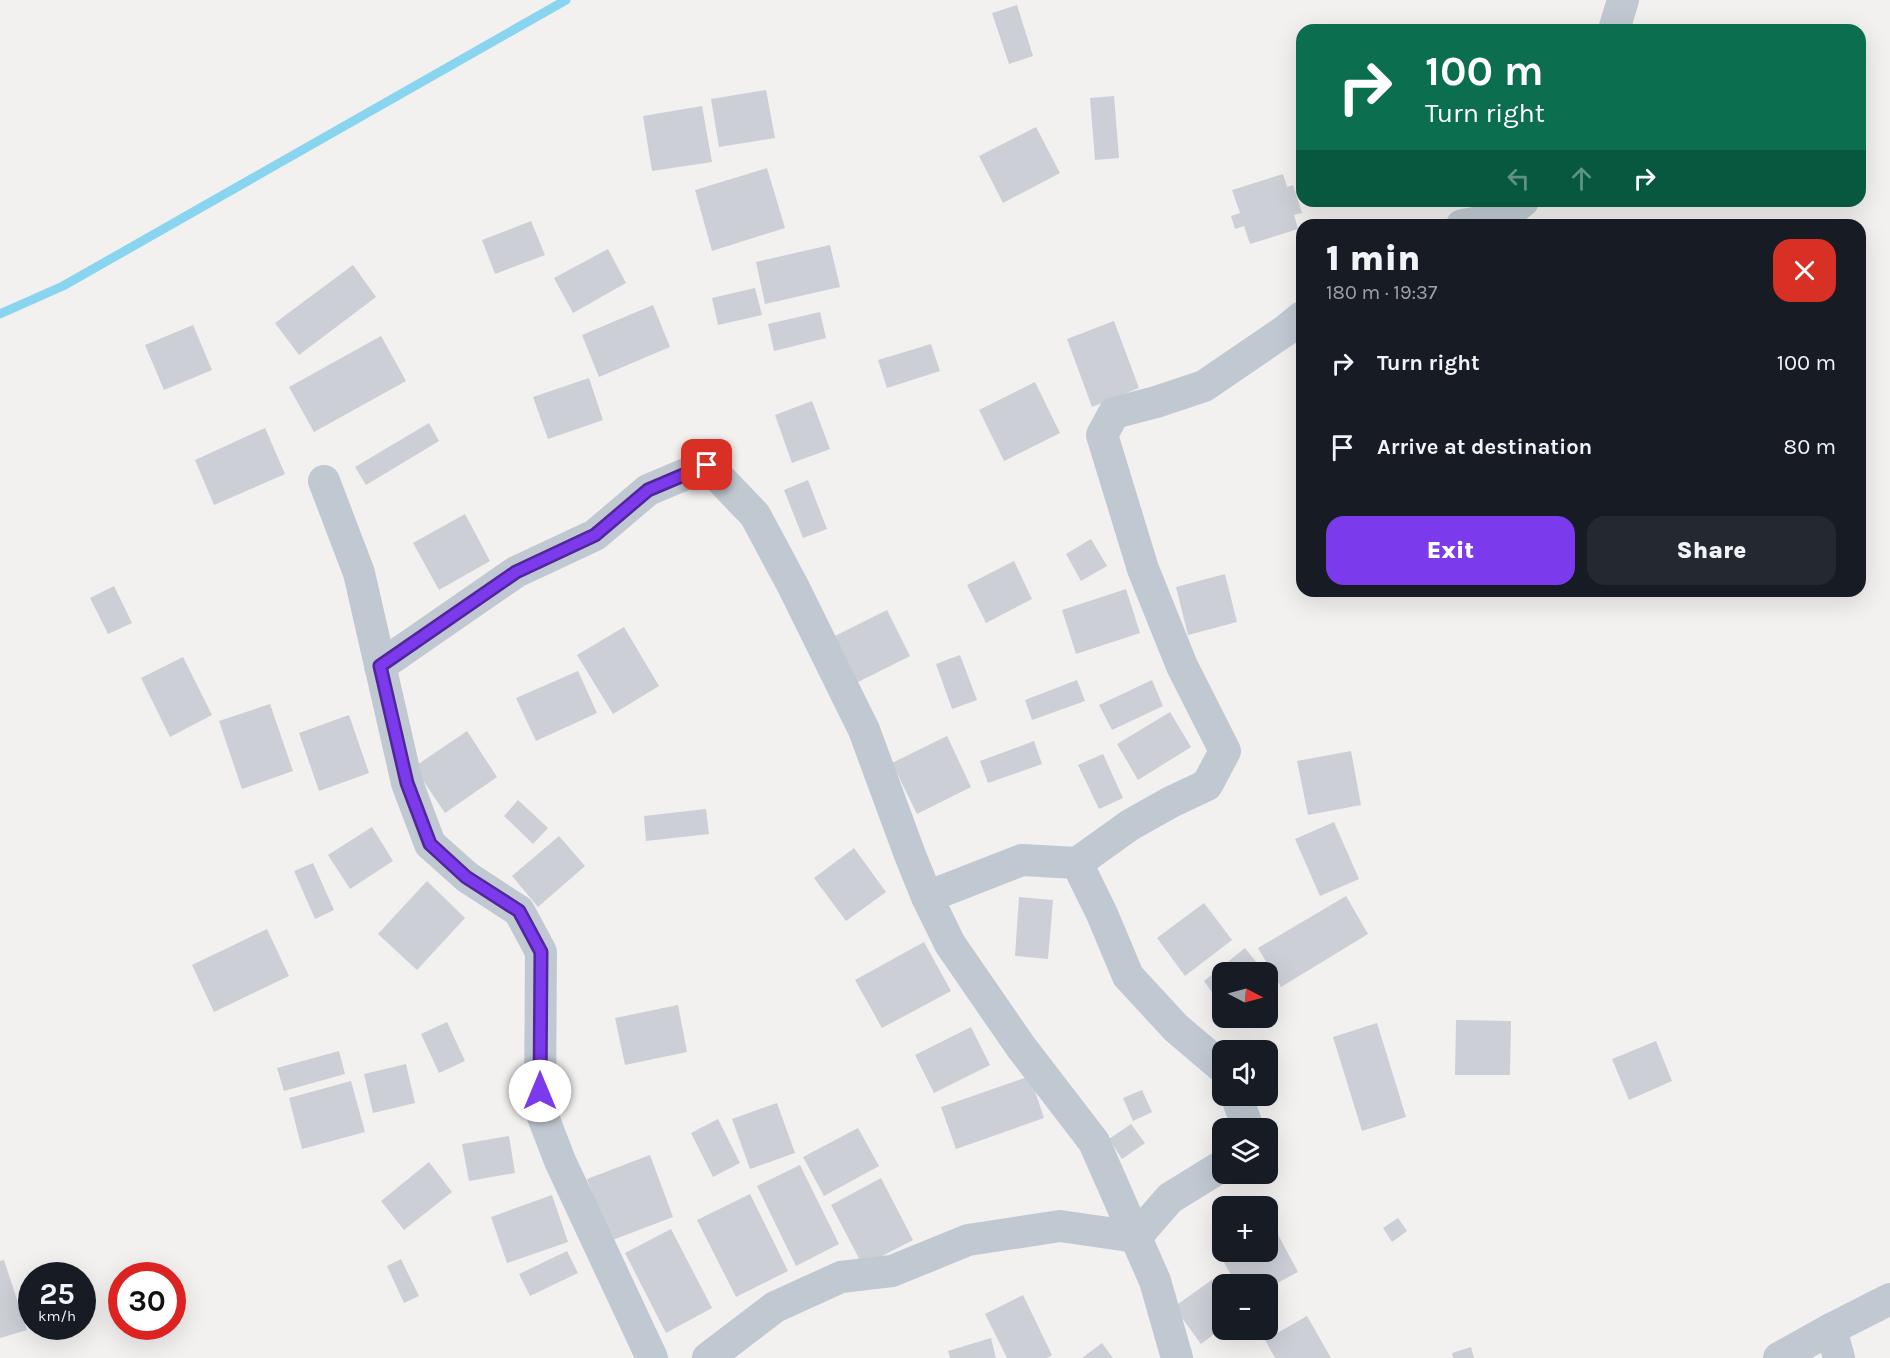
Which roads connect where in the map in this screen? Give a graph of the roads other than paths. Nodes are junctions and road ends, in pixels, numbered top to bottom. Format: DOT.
graph roads {
  1 [pos="1623,0"];
  2 [pos="1616,24"];
  3 [pos="1516,207"];
  4 [pos="1493,219"];
  5 [pos="1296,322"];
  6 [pos="324,481"];
  7 [pos="380,666"];
  8 [pos="1077,863"];
  9 [pos="927,897"];
  10 [pos="1212,1059"];
  11 [pos="1212,1172"];
  12 [pos="1136,1237"];
  13 [pos="1890,1299"];
  14 [pos="1831,1329"];
  15 [pos="652,1358"];
  16 [pos="708,1358"];
  17 [pos="1177,1358"];
  18 [pos="1779,1358"];
  19 [pos="1839,1358"];
  1 -- 2 [label="street"];
  3 -- 4 [label="street"];
  5 -- 8 [label="street"];
  6 -- 7 [label="street"];
  7 -- 9 [label="street"];
  7 -- 15 [label="street"];
  8 -- 9 [label="street"];
  8 -- 10 [label="street"];
  9 -- 12 [label="street"];
  11 -- 12 [label="street"];
  12 -- 16 [label="street"];
  12 -- 17 [label="street"];
  13 -- 14 [label="street"];
  14 -- 18 [label="street"];
  14 -- 19 [label="street"];
}
